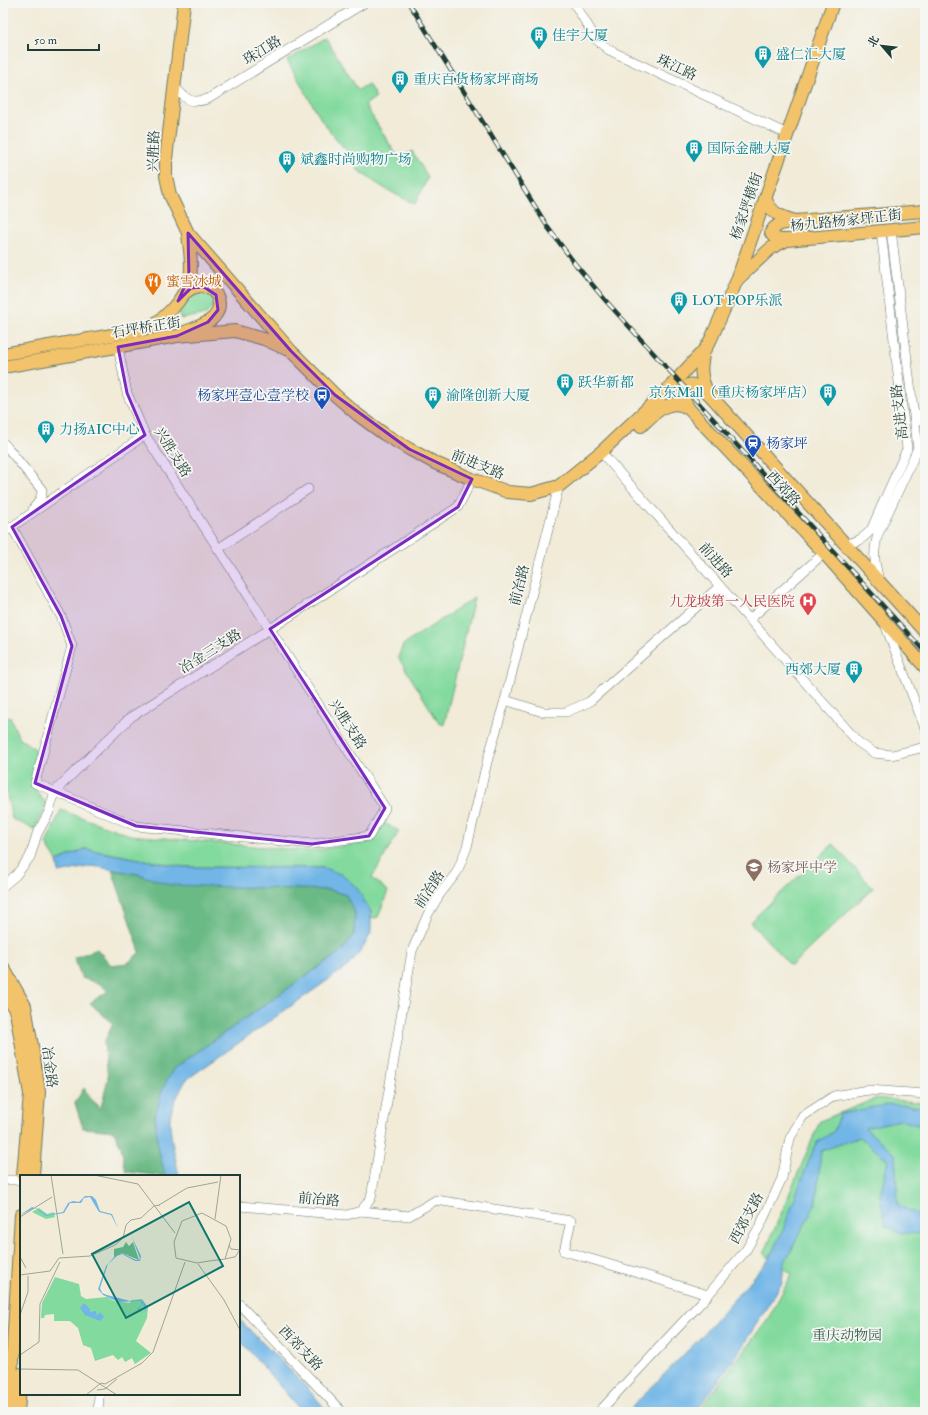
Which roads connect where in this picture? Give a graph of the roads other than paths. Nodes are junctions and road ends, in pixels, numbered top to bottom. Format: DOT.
graph roads {
  1 [pos="184,3"];
  2 [pos="364,3"];
  3 [pos="574,3"];
  4 [pos="833,3"];
  5 [pos="174,86"];
  6 [pos="787,134"];
  7 [pos="765,198"];
  8 [pos="925,211"];
  9 [pos="795,221"];
  10 [pos="925,227"];
  11 [pos="886,231"];
  12 [pos="188,233"];
  13 [pos="787,240"];
  14 [pos="737,280"];
  15 [pos="246,300"];
  16 [pos="178,301"];
  17 [pos="177,336"];
  18 [pos="118,347"];
  19 [pos="705,348"];
  20 [pos="291,351"];
  21 [pos="3,354"];
  22 [pos="3,367"];
  23 [pos="708,393"];
  24 [pos="689,409"];
  25 [pos="914,410"];
  26 [pos="925,423"];
  27 [pos="145,435"];
  28 [pos="921,437"];
  29 [pos="906,438"];
  30 [pos="3,444"];
  31 [pos="907,448"];
  32 [pos="921,448"];
  33 [pos="601,452"];
  34 [pos="472,479"];
  35 [pos="559,486"];
  36 [pos="308,489"];
  37 [pos="27,516"];
  38 [pos="12,527"];
  39 [pos="3,533"];
  40 [pos="846,544"];
  41 [pos="218,549"];
  42 [pos="824,553"];
  43 [pos="880,581"];
  44 [pos="720,586"];
  45 [pos="750,618"];
  46 [pos="884,620"];
  47 [pos="270,629"];
  48 [pos="925,632"];
  49 [pos="925,667"];
  50 [pos="505,700"];
  51 [pos="925,728"];
  52 [pos="925,747"];
  53 [pos="55,791"];
  54 [pos="3,886"];
  55 [pos="3,967"];
  56 [pos="3,986"];
  57 [pos="925,1094"];
  58 [pos="23,1175"];
  59 [pos="33,1175"];
  60 [pos="3,1180"];
  61 [pos="20,1180"];
  62 [pos="240,1206"];
  63 [pos="361,1211"];
  64 [pos="20,1231"];
  65 [pos="708,1295"];
  66 [pos="240,1305"];
  67 [pos="20,1387"];
  68 [pos="99,1395"];
  69 [pos="9,1412"];
  70 [pos="18,1412"];
  71 [pos="98,1412"];
  72 [pos="342,1412"];
  73 [pos="599,1412"];
  1 -- 5 [label="main road, 兴胜路"];
  2 -- 5 [label="street, 珠江路"];
  3 -- 6 [label="street, 珠江路"];
  4 -- 6 [label="main road, 杨家坪横街"];
  5 -- 12 [label="main road, 兴胜路"];
  6 -- 7 [label="main road, 杨家坪横街"];
  7 -- 9 [label="main road, 杨九路杨家坪正街"];
  7 -- 14 [label="main road, 杨家坪横街"];
  8 -- 9 [label="main road, 杨九路杨家坪正街"];
  9 -- 13 [label="main road"];
  10 -- 11 [label="main road, 杨九路杨家坪正街"];
  11 -- 13 [label="main road, 杨九路杨家坪正街"];
  11 -- 25 [label="street, 高进支路"];
  11 -- 29 [label="street, 高进支路"];
  12 -- 15 [label="main road, 兴胜路"];
  12 -- 16 [label="main road, 石坪桥正街"];
  13 -- 14 [label="main road, 杨九路杨家坪正街"];
  14 -- 19 [label="main road, 杨家坪横街"];
  15 -- 20 [label="main road, 前进支路"];
  16 -- 17 [label="main road"];
  16 -- 21 [label="main road, 石坪桥正街"];
  17 -- 18 [label="main road, 石坪桥正街"];
  17 -- 20 [label="main road, 石坪桥正街"];
  18 -- 22 [label="main road, 石坪桥正街"];
  18 -- 27 [label="street, 兴胜支路"];
  19 -- 23 [label="main road, 西郊路"];
  19 -- 33 [label="main road, 前进支路"];
  20 -- 34 [label="main road, 前进支路"];
  23 -- 24 [label="main road"];
  23 -- 40 [label="main road, 西郊路"];
  24 -- 33 [label="main road"];
  24 -- 42 [label="main road, 西郊路"];
  25 -- 26 [label="street"];
  25 -- 28 [label="street, 高进支路"];
  27 -- 37 [label="street"];
  27 -- 41 [label="street, 兴胜支路"];
  28 -- 29 [label="street"];
  28 -- 32 [label="street, 高进支路"];
  29 -- 31 [label="street, 高进支路"];
  30 -- 37 [label="street"];
  31 -- 32 [label="street"];
  31 -- 40 [label="street, 高进支路"];
  32 -- 43 [label="street, 高进支路"];
  33 -- 35 [label="main road, 前进支路"];
  33 -- 44 [label="street, 前进路"];
  34 -- 35 [label="main road, 前进支路"];
  34 -- 47 [label="street, 冶金三支路"];
  35 -- 50 [label="street, 前冶路"];
  36 -- 41 [label="street"];
  37 -- 38 [label="street"];
  38 -- 39 [label="street"];
  38 -- 53 [label="street"];
  40 -- 43 [label="main road, 西郊路"];
  41 -- 47 [label="street, 兴胜支路"];
  42 -- 45 [label="street"];
  42 -- 46 [label="main road, 西郊路"];
  43 -- 48 [label="main road, 西郊路"];
  44 -- 45 [label="street, 前进路"];
  44 -- 50 [label="street"];
  45 -- 52 [label="street, 前进路"];
  46 -- 49 [label="main road, 西郊路"];
  46 -- 51 [label="street"];
  47 -- 53 [label="street, 冶金三支路"];
  47 -- 53 [label="street, 兴胜支路"];
  50 -- 63 [label="street, 前冶路"];
  53 -- 54 [label="street"];
  55 -- 59 [label="main road, 冶金路"];
  56 -- 58 [label="main road, 冶金路"];
  57 -- 65 [label="street, 西郊支路"];
  60 -- 61 [label="street"];
  62 -- 63 [label="street, 前冶路"];
  63 -- 65 [label="street"];
  64 -- 69 [label="main road"];
  65 -- 73 [label="street, 西郊支路"];
  66 -- 72 [label="street, 西郊支路"];
  67 -- 70 [label="main road"];
  68 -- 71 [label="street"];
}
